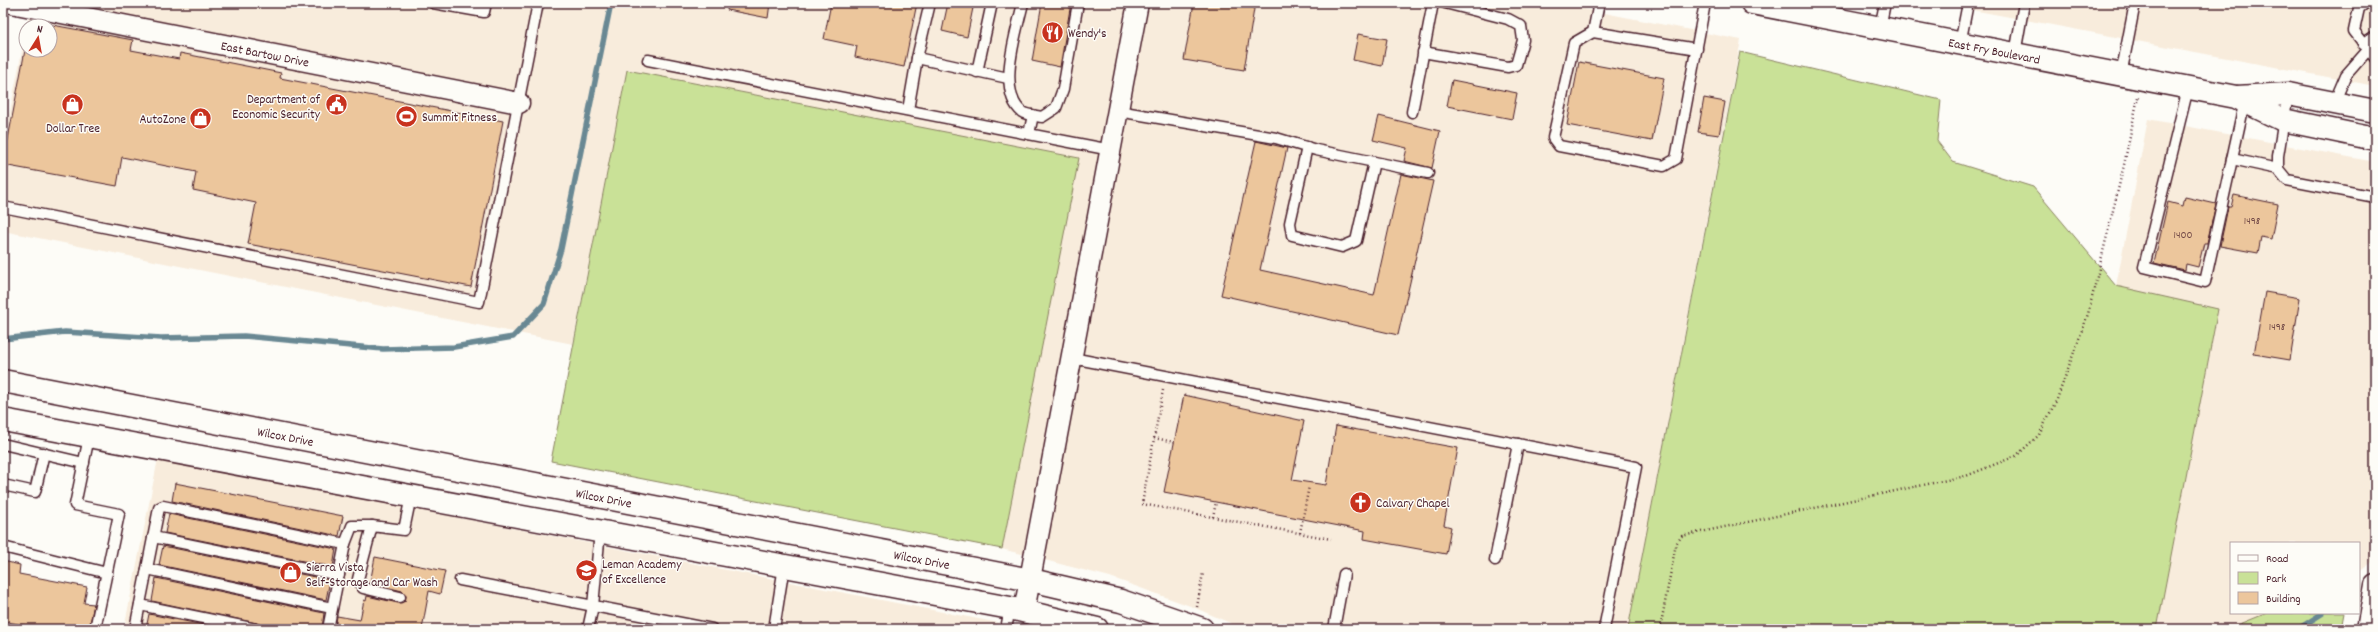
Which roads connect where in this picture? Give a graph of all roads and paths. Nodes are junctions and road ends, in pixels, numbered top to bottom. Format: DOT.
graph roads {
  1 [pos="11,3"];
  2 [pos="433,3"];
  3 [pos="486,3"];
  4 [pos="538,3"];
  5 [pos="930,3"];
  6 [pos="992,3"];
  7 [pos="1023,3"];
  8 [pos="1078,3"];
  9 [pos="1138,3"];
  10 [pos="1433,3"];
  11 [pos="1445,3"];
  12 [pos="1599,3"];
  13 [pos="1705,3"];
  14 [pos="1752,3"];
  15 [pos="1885,3"];
  16 [pos="1968,3"];
  17 [pos="2024,3"];
  18 [pos="2135,3"];
  19 [pos="2366,3"];
  20 [pos="1880,28"];
  21 [pos="1593,32"];
  22 [pos="2375,36"];
  23 [pos="1960,44"];
  24 [pos="1697,50"];
  25 [pos="2369,51"];
  26 [pos="1423,52"];
  27 [pos="2015,54"];
  28 [pos="916,58"];
  29 [pos="648,60"];
  30 [pos="977,72"];
  31 [pos="2131,77"];
  32 [pos="1008,78"];
  33 [pos="2188,88"];
  34 [pos="2288,94"];
  35 [pos="2242,98"];
  36 [pos="519,103"];
  37 [pos="2334,103"];
  38 [pos="908,110"];
  39 [pos="1118,111"];
  40 [pos="2375,111"];
  41 [pos="1412,112"];
  42 [pos="1033,115"];
  43 [pos="2283,120"];
  44 [pos="1029,134"];
  45 [pos="2375,139"];
  46 [pos="1307,147"];
  47 [pos="1111,150"];
  48 [pos="2232,159"];
  49 [pos="1374,162"];
  50 [pos="2278,169"];
  51 [pos="1428,173"];
  52 [pos="2375,197"];
  53 [pos="3,207"];
  54 [pos="1072,358"];
  55 [pos="1166,376"];
  56 [pos="3,381"];
  57 [pos="3,420"];
  58 [pos="89,436"];
  59 [pos="1154,438"];
  60 [pos="1174,442"];
  61 [pos="3,444"];
  62 [pos="1518,444"];
  63 [pos="44,453"];
  64 [pos="84,463"];
  65 [pos="3,485"];
  66 [pos="1309,486"];
  67 [pos="410,496"];
  68 [pos="1216,502"];
  69 [pos="1213,517"];
  70 [pos="372,526"];
  71 [pos="600,531"];
  72 [pos="1300,533"];
  73 [pos="153,537"];
  74 [pos="1331,539"];
  75 [pos="345,544"];
  76 [pos="3,547"];
  77 [pos="1495,560"];
  78 [pos="784,566"];
  79 [pos="147,569"];
  80 [pos="107,573"];
  81 [pos="1203,573"];
  82 [pos="1344,574"];
  83 [pos="339,575"];
  84 [pos="460,580"];
  85 [pos="1031,580"];
  86 [pos="2375,585"];
  87 [pos="400,596"];
  88 [pos="140,605"];
  89 [pos="593,606"];
  90 [pos="332,608"];
  91 [pos="1017,609"];
  92 [pos="1198,627"];
  93 [pos="96,629"];
  94 [pos="135,629"];
  95 [pos="256,629"];
  96 [pos="328,629"];
  97 [pos="588,629"];
  98 [pos="712,629"];
  99 [pos="774,629"];
  100 [pos="1006,629"];
  101 [pos="1097,629"];
  102 [pos="1334,629"];
  103 [pos="1604,629"];
  104 [pos="1660,629"];
  105 [pos="2367,629"];
  1 -- 36 [label="street, East Bartow Drive"];
  2 -- 3 [label="lane"];
  4 -- 36 [label="lane"];
  5 -- 28 [label="lane"];
  6 -- 30 [label="lane"];
  7 -- 32 [label="lane"];
  8 -- 42 [label="lane"];
  9 -- 39 [label="street"];
  10 -- 26 [label="lane"];
  11 -- 26 [label="lane"];
  12 -- 21 [label="lane"];
  13 -- 24 [label="lane"];
  14 -- 20 [label="street, East Fry Boulevard"];
  15 -- 20 [label="lane"];
  16 -- 23 [label="lane"];
  17 -- 27 [label="lane"];
  18 -- 31 [label="lane"];
  19 -- 25 [label="lane"];
  20 -- 23 [label="street, East Fry Boulevard"];
  21 -- 24 [label="lane"];
  21 -- 24 [label="lane"];
  22 -- 25 [label="lane"];
  23 -- 27 [label="street, East Fry Boulevard"];
  25 -- 37 [label="lane"];
  26 -- 41 [label="lane"];
  27 -- 31 [label="street, East Fry Boulevard"];
  28 -- 30 [label="lane"];
  28 -- 38 [label="lane"];
  29 -- 38 [label="lane"];
  30 -- 32 [label="lane"];
  31 -- 33 [label="street, East Fry Boulevard"];
  31 -- 104 [label="path"];
  32 -- 42 [label="lane"];
  33 -- 35 [label="street, East Fry Boulevard"];
  33 -- 48 [label="lane"];
  34 -- 35 [label="street, East Fry Boulevard"];
  34 -- 37 [label="street, East Fry Boulevard"];
  34 -- 43 [label="lane"];
  35 -- 43 [label="street, East Fry Boulevard"];
  35 -- 48 [label="lane"];
  36 -- 53 [label="lane"];
  37 -- 40 [label="street, East Fry Boulevard"];
  38 -- 44 [label="lane"];
  39 -- 46 [label="lane"];
  39 -- 47 [label="street"];
  42 -- 44 [label="lane"];
  43 -- 45 [label="street, East Fry Boulevard"];
  43 -- 50 [label="lane"];
  44 -- 47 [label="lane"];
  46 -- 49 [label="lane"];
  46 -- 49 [label="lane"];
  47 -- 54 [label="street"];
  48 -- 50 [label="lane"];
  49 -- 51 [label="lane"];
  50 -- 52 [label="lane"];
  54 -- 55 [label="lane"];
  54 -- 85 [label="street"];
  55 -- 59 [label="path"];
  55 -- 62 [label="lane"];
  56 -- 85 [label="street, Wilcox Drive"];
  57 -- 58 [label="street"];
  58 -- 64 [label="lane"];
  58 -- 67 [label="street"];
  59 -- 60 [label="path"];
  59 -- 69 [label="path"];
  61 -- 63 [label="lane"];
  62 -- 77 [label="lane"];
  62 -- 103 [label="lane"];
  63 -- 64 [label="lane"];
  63 -- 65 [label="lane"];
  64 -- 80 [label="lane"];
  66 -- 72 [label="path"];
  67 -- 70 [label="lane"];
  67 -- 71 [label="street"];
  68 -- 69 [label="path"];
  69 -- 72 [label="path"];
  70 -- 75 [label="lane"];
  70 -- 87 [label="lane"];
  71 -- 78 [label="street"];
  71 -- 89 [label="lane"];
  72 -- 74 [label="path"];
  73 -- 75 [label="lane"];
  73 -- 79 [label="lane"];
  73 -- 83 [label="lane"];
  75 -- 83 [label="lane"];
  76 -- 80 [label="lane"];
  78 -- 91 [label="street"];
  78 -- 99 [label="lane"];
  79 -- 88 [label="lane"];
  79 -- 90 [label="lane"];
  80 -- 93 [label="lane"];
  81 -- 92 [label="path"];
  82 -- 102 [label="lane"];
  83 -- 90 [label="lane"];
  84 -- 89 [label="lane"];
  85 -- 91 [label="street"];
  85 -- 92 [label="street, Wilcox Drive"];
  86 -- 105 [label="street"];
  88 -- 94 [label="lane"];
  88 -- 95 [label="lane"];
  89 -- 97 [label="lane"];
  89 -- 98 [label="lane"];
  90 -- 96 [label="lane"];
  91 -- 100 [label="lane"];
  91 -- 101 [label="street"];
}
